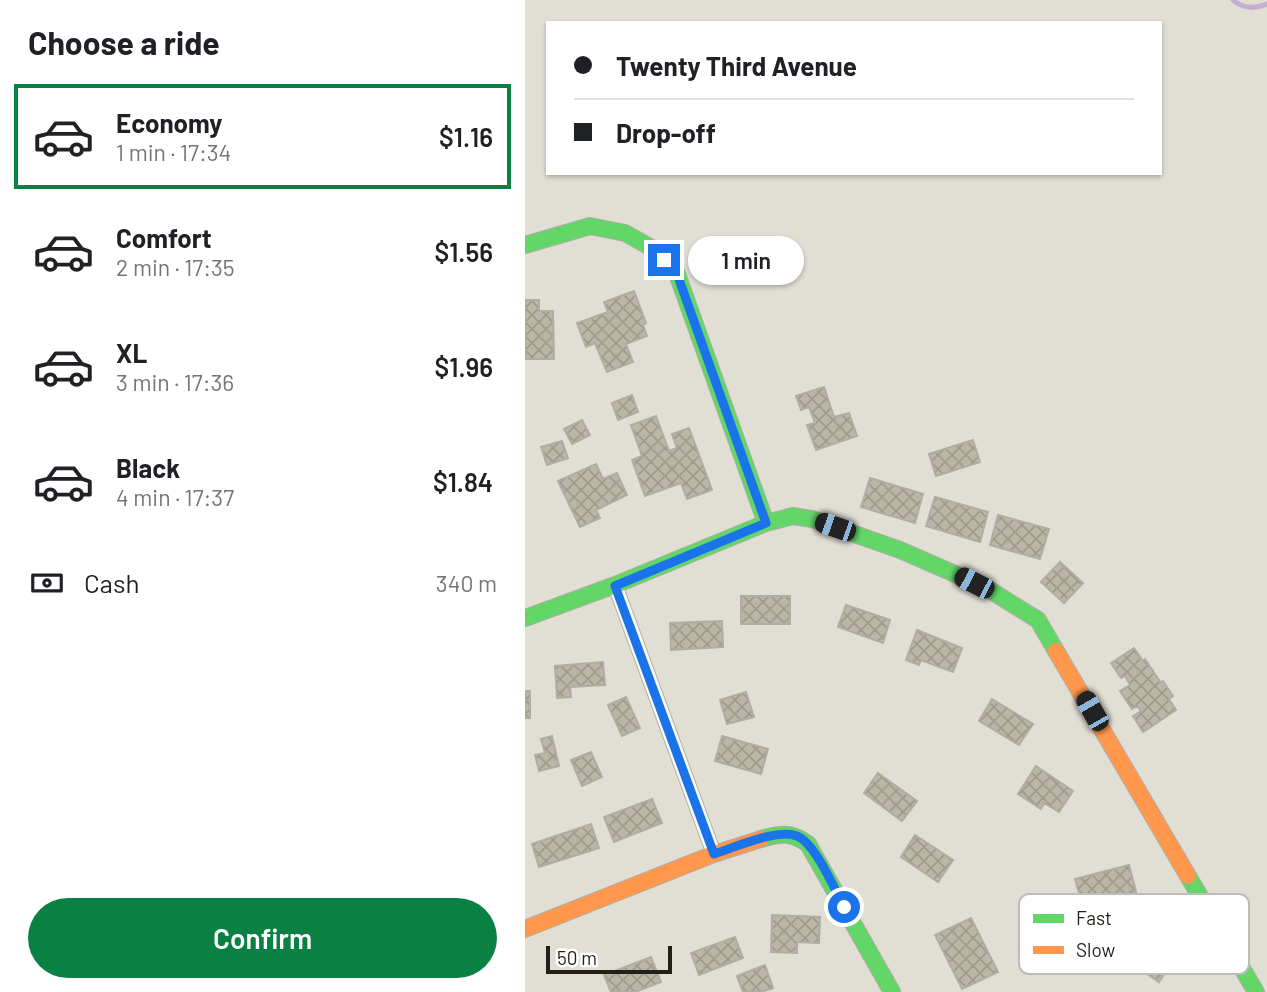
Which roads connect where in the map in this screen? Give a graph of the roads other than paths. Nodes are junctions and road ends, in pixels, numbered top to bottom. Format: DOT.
graph roads {
  1 [pos="525,245"];
  2 [pos="766,523"];
  3 [pos="615,586"];
  4 [pos="525,618"];
  5 [pos="714,854"];
  6 [pos="1199,894"];
  7 [pos="525,929"];
  8 [pos="1245,974"];
  9 [pos="892,992"];
  10 [pos="1256,992"];
  1 -- 2 [label="street"];
  2 -- 3 [label="street"];
  2 -- 6 [label="street"];
  3 -- 4 [label="street"];
  3 -- 5 [label="street"];
  5 -- 7 [label="street"];
  5 -- 9 [label="street"];
  8 -- 10 [label="street"];
}
